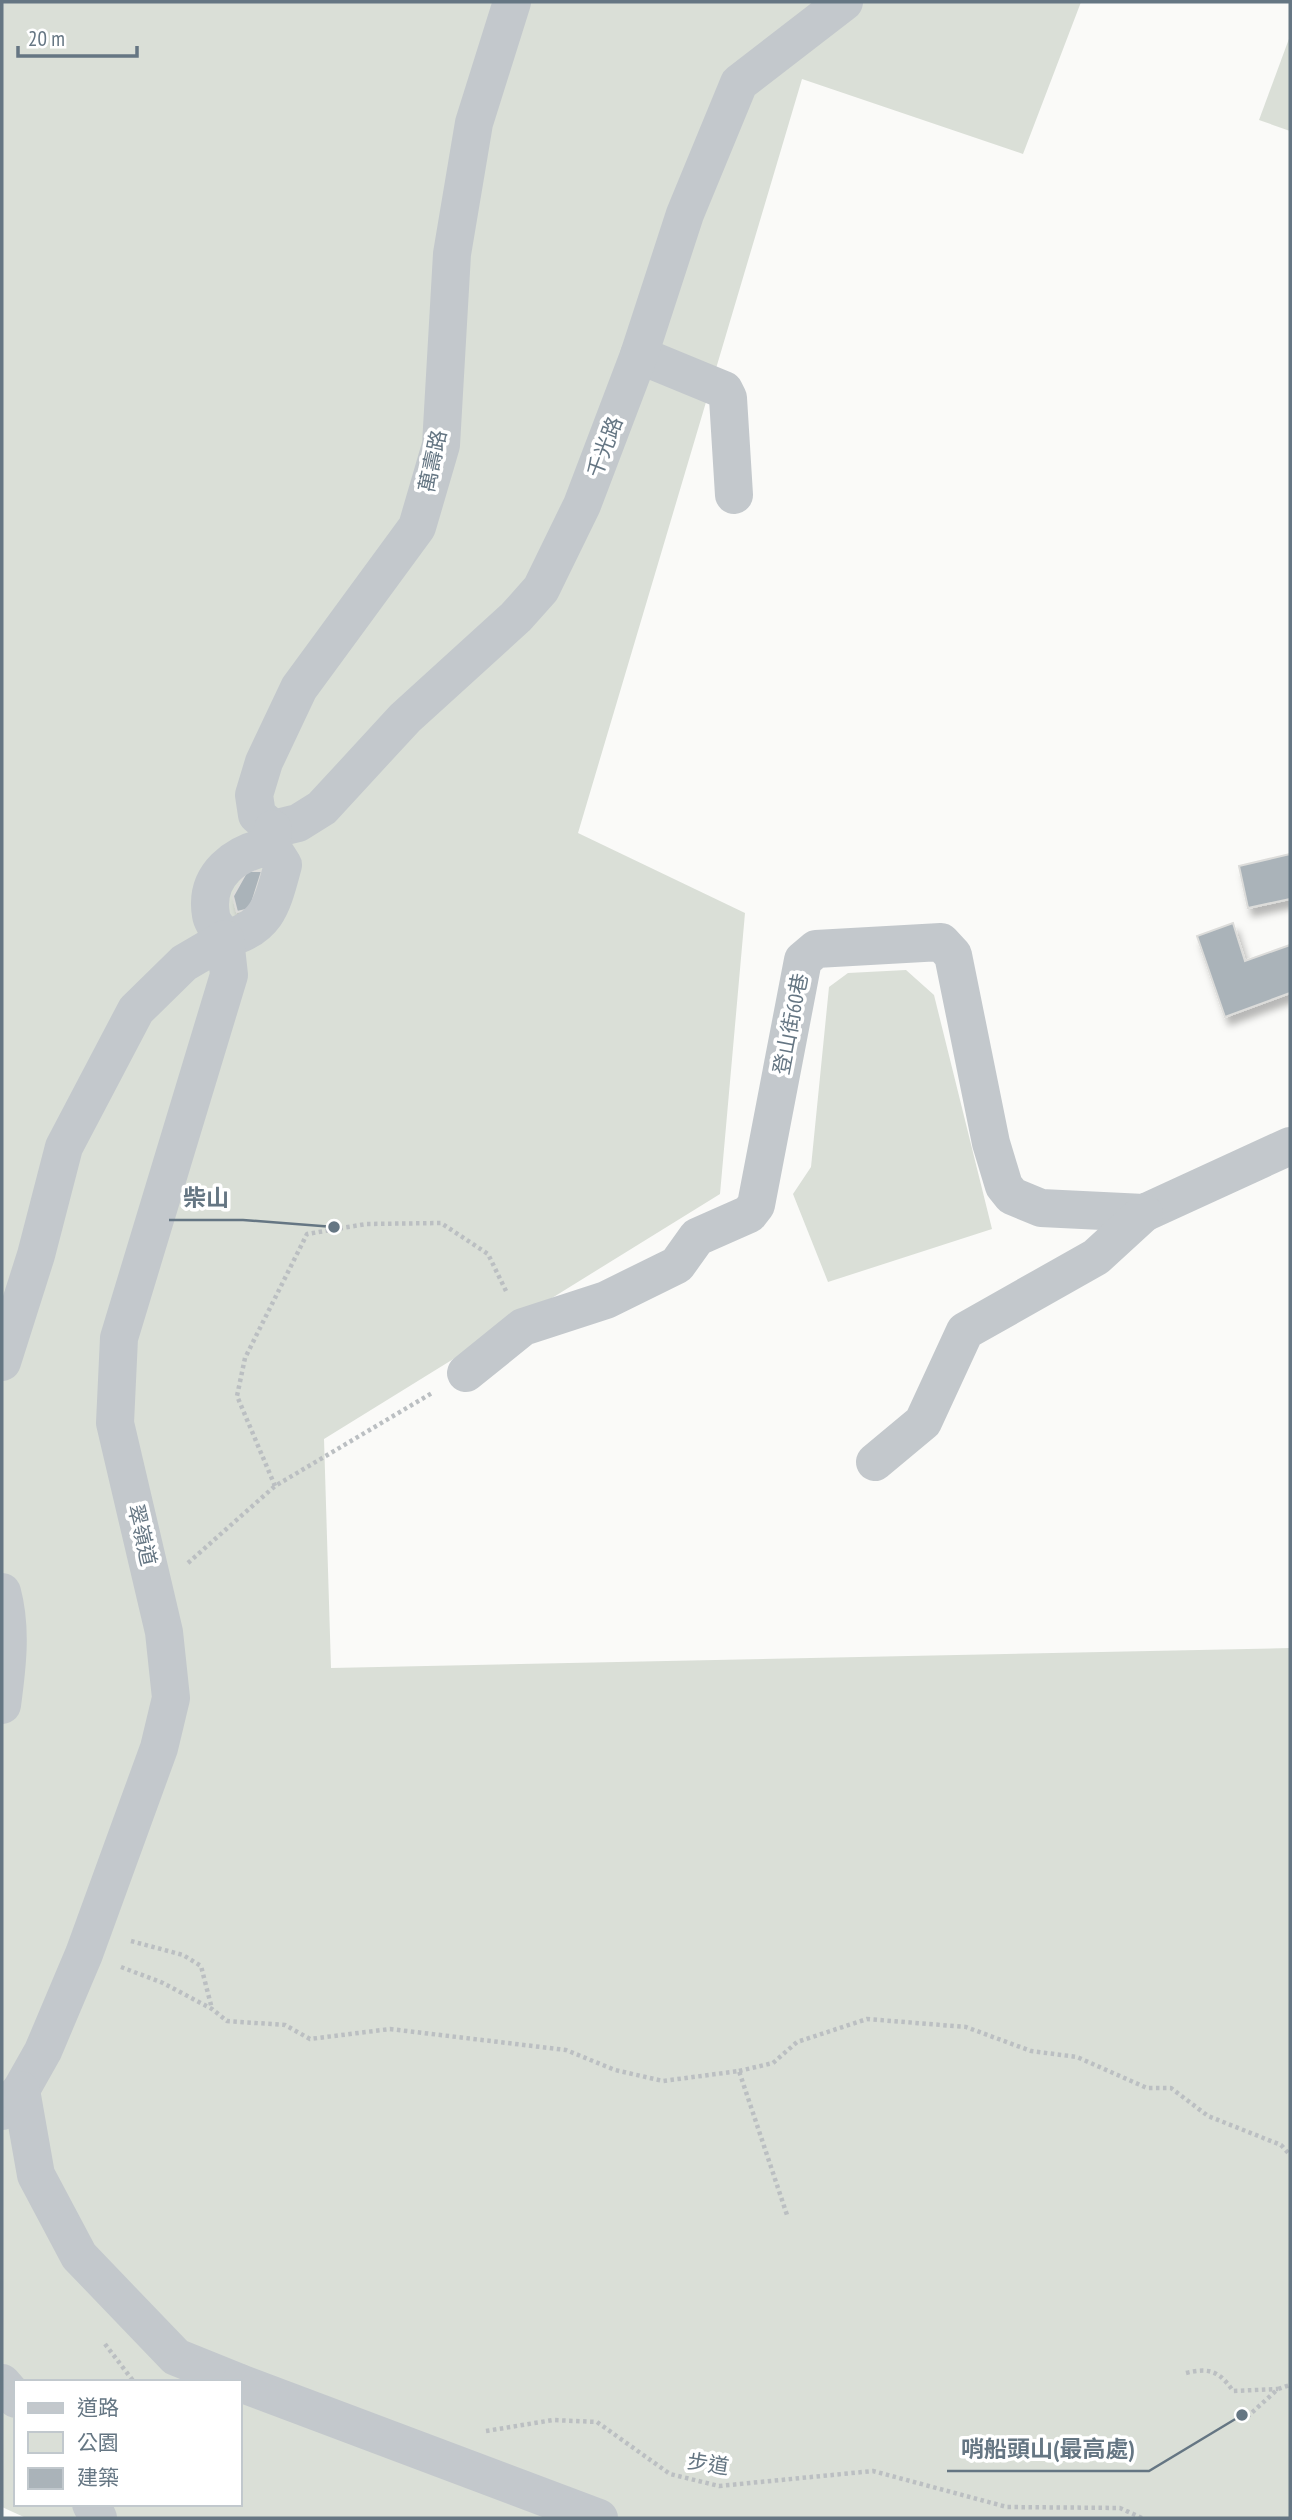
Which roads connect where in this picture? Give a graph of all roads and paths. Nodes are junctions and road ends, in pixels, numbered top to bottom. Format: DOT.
graph roads {
  1 [pos="512,2"];
  2 [pos="844,2"];
  3 [pos="639,355"];
  4 [pos="734,495"];
  5 [pos="272,838"];
  6 [pos="225,939"];
  7 [pos="1290,1146"];
  8 [pos="1144,1213"];
  9 [pos="523,1327"];
  10 [pos="2,1362"];
  11 [pos="466,1373"];
  12 [pos="876,1462"];
  13 [pos="275,1486"];
  14 [pos="2,1592"];
  15 [pos="156,1592"];
  16 [pos="2,1705"];
  17 [pos="124,1938"];
  18 [pos="84,1954"];
  19 [pos="212,2009"];
  20 [pos="739,2071"];
  21 [pos="11,2101"];
  22 [pos="1290,2155"];
  23 [pos="788,2215"];
  24 [pos="1186,2373"];
  25 [pos="234,2380"];
  26 [pos="2,2383"];
  27 [pos="242,2383"];
  28 [pos="1290,2385"];
  29 [pos="1278,2389"];
  30 [pos="14,2397"];
  31 [pos="1247,2417"];
  32 [pos="481,2432"];
  33 [pos="599,2518"];
  34 [pos="1142,2518"];
  1 -- 5 [label="street, 萬壽路"];
  2 -- 3 [label="street, 千光路"];
  3 -- 4 [label="street"];
  3 -- 5 [label="street, 千光路"];
  5 -- 6 [label="street, 萬壽路"];
  5 -- 6 [label="street, 千光路"];
  6 -- 10 [label="street, 萬壽路"];
  6 -- 15 [label="street, 翠嶺道"];
  7 -- 8 [label="street, 登山街60巷"];
  8 -- 9 [label="street, 登山街60巷"];
  8 -- 12 [label="street, 登山街60巷"];
  9 -- 11 [label="street, 登山街60巷"];
  9 -- 13 [label="path"];
  11 -- 13 [label="path"];
  13 -- 15 [label="path"];
  14 -- 16 [label="street"];
  15 -- 18 [label="street, 翠嶺道"];
  17 -- 19 [label="path"];
  18 -- 19 [label="path"];
  18 -- 21 [label="street, 翠嶺道"];
  19 -- 20 [label="path"];
  20 -- 22 [label="path"];
  20 -- 23 [label="path"];
  21 -- 25 [label="street"];
  24 -- 29 [label="path"];
  26 -- 30 [label="street"];
  27 -- 33 [label="street"];
  28 -- 29 [label="path"];
  29 -- 31 [label="path"];
  32 -- 34 [label="path, 步道"];
}
